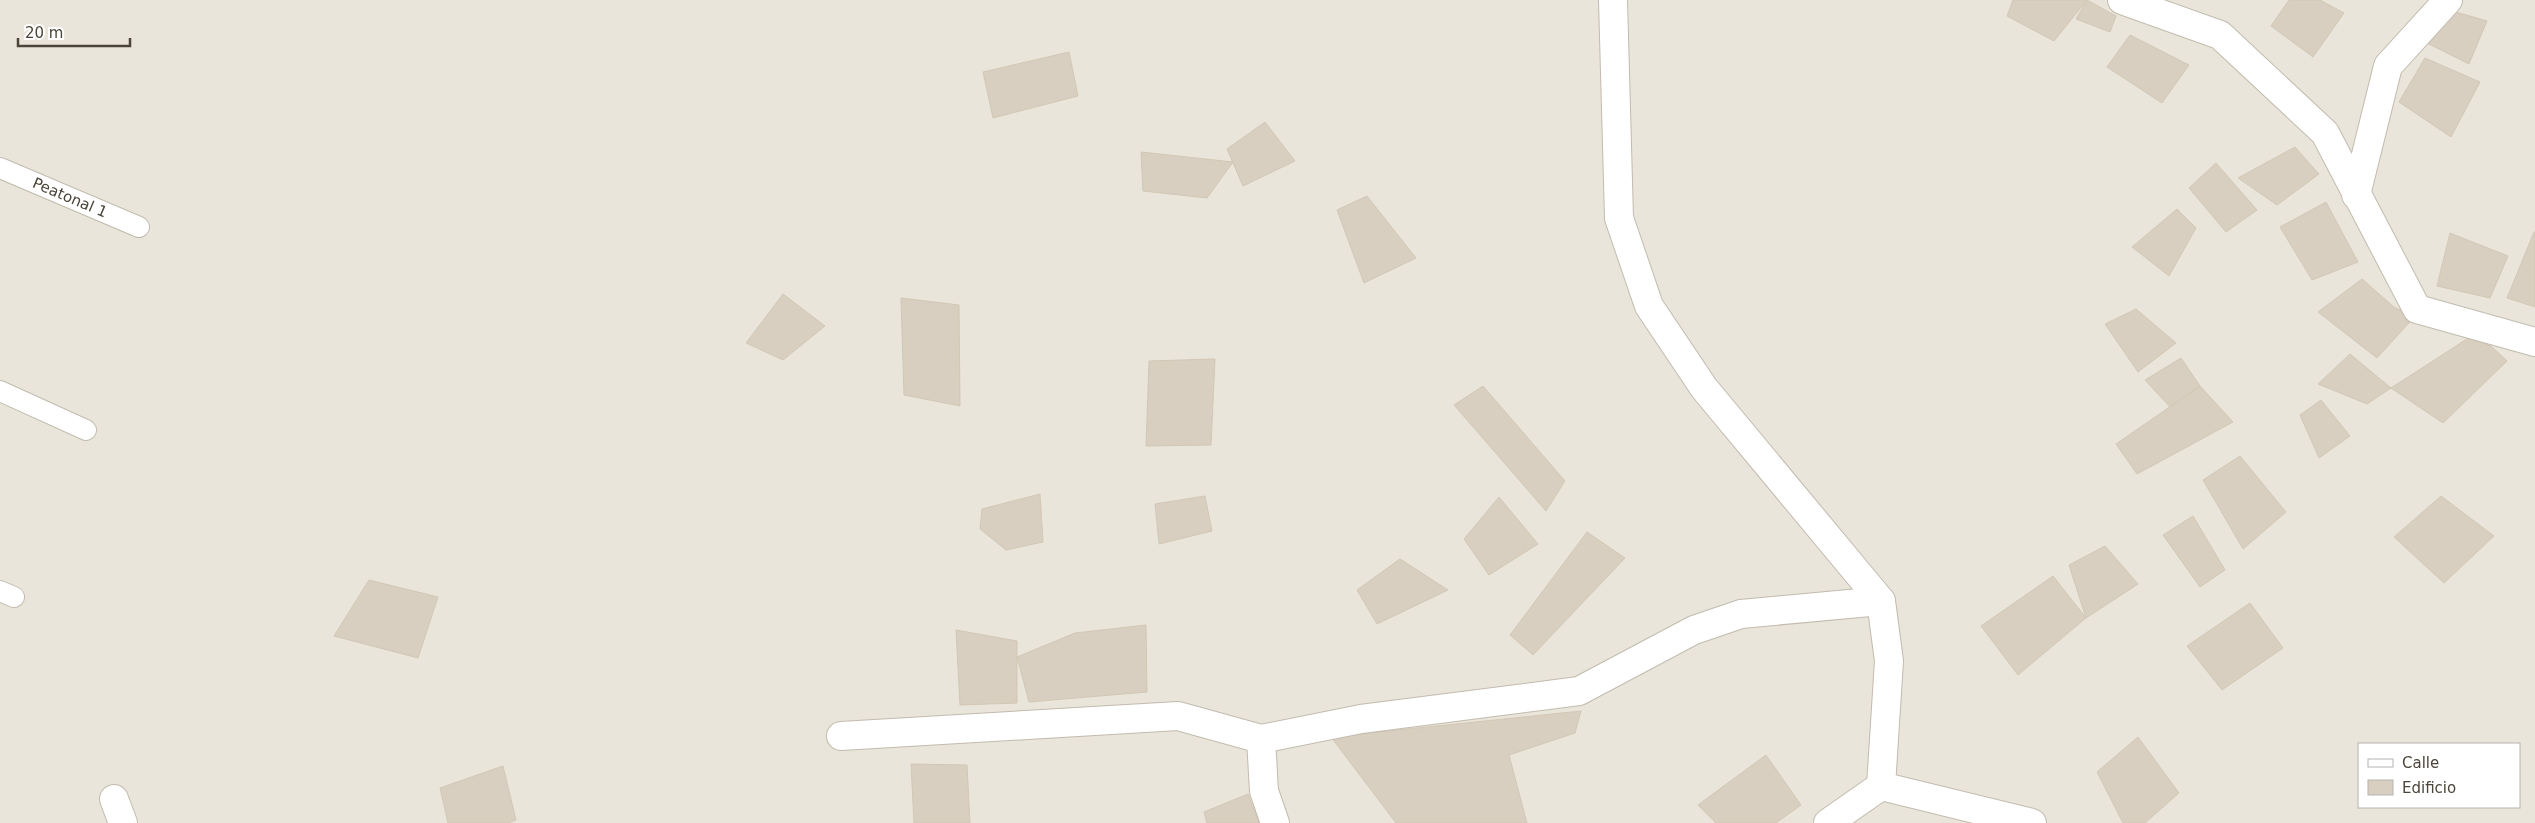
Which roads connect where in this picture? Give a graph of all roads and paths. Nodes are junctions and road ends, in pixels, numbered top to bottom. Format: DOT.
graph roads {
  1 [pos="1613,0"];
  2 [pos="2122,0"];
  3 [pos="2448,0"];
  4 [pos="0,168"];
  5 [pos="2356,195"];
  6 [pos="140,227"];
  7 [pos="2535,342"];
  8 [pos="0,391"];
  9 [pos="86,430"];
  10 [pos="1881,601"];
  11 [pos="841,736"];
  12 [pos="1261,739"];
  13 [pos="1881,786"];
  14 [pos="1275,823"];
  15 [pos="1828,823"];
  16 [pos="2032,823"];
  1 -- 10 [label="street"];
  2 -- 5 [label="street"];
  3 -- 5 [label="street"];
  4 -- 6 [label="lane, Peatonal 1"];
  5 -- 7 [label="street"];
  8 -- 9 [label="lane"];
  10 -- 12 [label="street"];
  10 -- 13 [label="street"];
  11 -- 12 [label="street"];
  12 -- 14 [label="street"];
  13 -- 15 [label="street"];
  13 -- 16 [label="street"];
}
